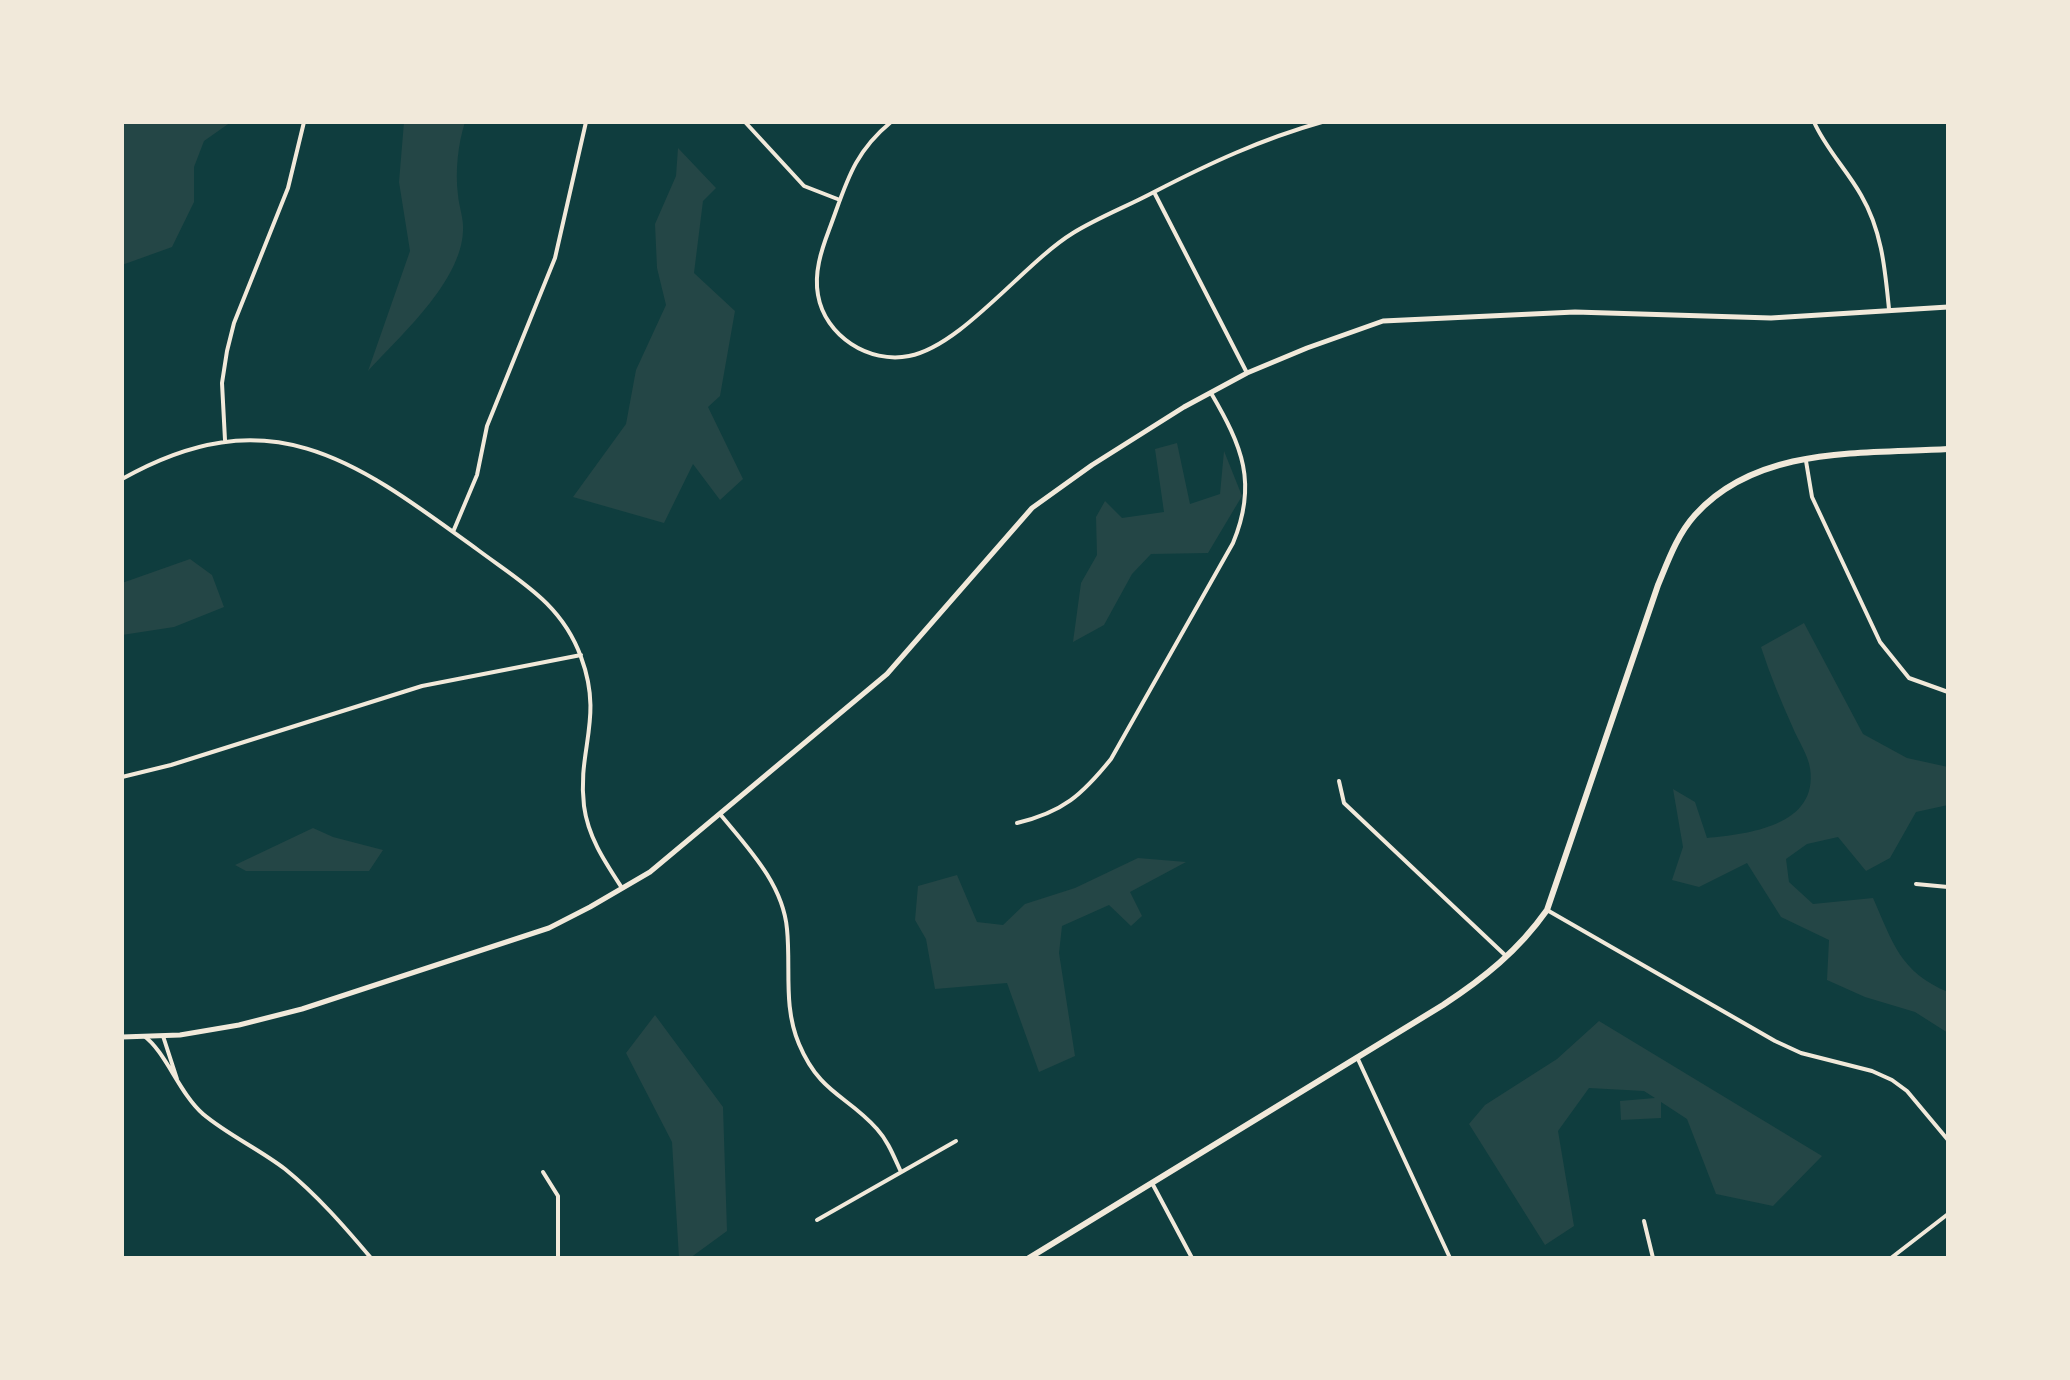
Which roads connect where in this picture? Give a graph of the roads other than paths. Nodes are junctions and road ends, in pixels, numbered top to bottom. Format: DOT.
graph roads {
  1 [pos="304,122"];
  2 [pos="586,122"];
  3 [pos="745,122"];
  4 [pos="891,122"];
  5 [pos="1322,122"];
  6 [pos="1814,122"];
  7 [pos="1154,192"];
  8 [pos="840,200"];
  9 [pos="1948,307"];
  10 [pos="1889,309"];
  11 [pos="1247,373"];
  12 [pos="1211,393"];
  13 [pos="225,440"];
  14 [pos="1948,449"];
  15 [pos="1806,458"];
  16 [pos="122,479"];
  17 [pos="453,532"];
  18 [pos="581,655"];
  19 [pos="1948,692"];
  20 [pos="122,777"];
  21 [pos="1339,781"];
  22 [pos="720,814"];
  23 [pos="1017,823"];
  24 [pos="1916,884"];
  25 [pos="1948,887"];
  26 [pos="622,888"];
  27 [pos="1547,910"];
  28 [pos="1508,958"];
  29 [pos="144,1036"];
  30 [pos="163,1036"];
  31 [pos="122,1037"];
  32 [pos="1357,1057"];
  33 [pos="179,1085"];
  34 [pos="1948,1140"];
  35 [pos="956,1141"];
  36 [pos="543,1172"];
  37 [pos="901,1172"];
  38 [pos="1152,1183"];
  39 [pos="1948,1214"];
  40 [pos="817,1220"];
  41 [pos="1644,1221"];
  42 [pos="371,1258"];
  43 [pos="558,1258"];
  44 [pos="1029,1258"];
  45 [pos="1192,1258"];
  46 [pos="1450,1258"];
  47 [pos="1653,1258"];
  48 [pos="1891,1258"];
  1 -- 13 [label="street"];
  2 -- 17 [label="street"];
  3 -- 8 [label="street"];
  4 -- 8 [label="street"];
  5 -- 7 [label="street"];
  6 -- 10 [label="street"];
  7 -- 8 [label="street"];
  7 -- 11 [label="street"];
  9 -- 10 [label="street"];
  10 -- 11 [label="street"];
  11 -- 12 [label="street"];
  12 -- 22 [label="street"];
  12 -- 23 [label="street"];
  13 -- 16 [label="street"];
  13 -- 17 [label="street"];
  14 -- 15 [label="main road"];
  15 -- 19 [label="street"];
  15 -- 27 [label="main road"];
  17 -- 18 [label="street"];
  18 -- 20 [label="street"];
  18 -- 26 [label="street"];
  21 -- 28 [label="street"];
  22 -- 26 [label="street"];
  22 -- 37 [label="street"];
  24 -- 25 [label="street"];
  26 -- 30 [label="street"];
  27 -- 28 [label="main road"];
  27 -- 34 [label="street"];
  28 -- 32 [label="main road"];
  29 -- 30 [label="street"];
  29 -- 31 [label="street"];
  29 -- 33 [label="street"];
  30 -- 33 [label="street"];
  32 -- 38 [label="main road"];
  32 -- 46 [label="street"];
  33 -- 42 [label="street"];
  35 -- 37 [label="street"];
  36 -- 43 [label="street"];
  37 -- 40 [label="street"];
  38 -- 44 [label="main road"];
  38 -- 45 [label="street"];
  39 -- 48 [label="street"];
  41 -- 47 [label="street"];
}
